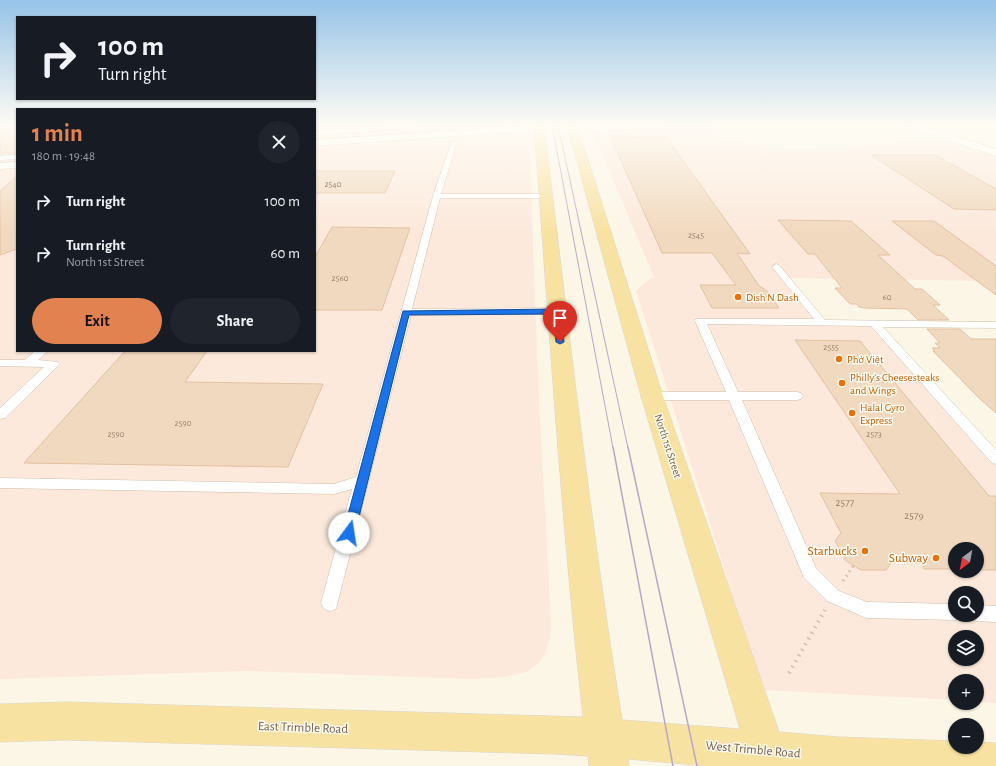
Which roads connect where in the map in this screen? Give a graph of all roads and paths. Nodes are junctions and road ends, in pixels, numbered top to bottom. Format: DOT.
graph roads {
  1 [pos="448,161"];
  2 [pos="543,161"];
  3 [pos="583,161"];
  4 [pos="437,196"];
  5 [pos="547,196"];
  6 [pos="776,267"];
  7 [pos="406,312"];
  8 [pos="557,312"];
  9 [pos="822,322"];
  10 [pos="874,323"];
  11 [pos="996,325"];
  12 [pos="41,352"];
  13 [pos="0,363"];
  14 [pos="28,363"];
  15 [pos="652,396"];
  16 [pos="734,396"];
  17 [pos="797,396"];
  18 [pos="0,415"];
  19 [pos="996,459"];
  20 [pos="362,480"];
  21 [pos="0,483"];
  22 [pos="854,565"];
  23 [pos="833,596"];
  24 [pos="330,603"];
  25 [pos="948,612"];
  26 [pos="984,613"];
  27 [pos="996,614"];
  28 [pos="789,673"];
  29 [pos="0,723"];
  30 [pos="607,752"];
  31 [pos="768,759"];
  32 [pos="996,763"];
  1 -- 4 [label="lane"];
  2 -- 5 [label="main road"];
  3 -- 15 [label="main road, North 1st Street"];
  4 -- 5 [label="lane"];
  4 -- 7 [label="lane"];
  5 -- 8 [label="main road"];
  6 -- 9 [label="lane"];
  7 -- 8 [label="lane"];
  7 -- 20 [label="lane"];
  8 -- 30 [label="main road"];
  9 -- 10 [label="lane"];
  9 -- 16 [label="lane"];
  10 -- 11 [label="lane"];
  10 -- 19 [label="lane"];
  12 -- 14 [label="lane"];
  13 -- 14 [label="lane"];
  14 -- 18 [label="lane"];
  15 -- 16 [label="lane"];
  15 -- 31 [label="main road, North 1st Street"];
  16 -- 17 [label="lane"];
  16 -- 23 [label="lane"];
  20 -- 21 [label="lane"];
  20 -- 24 [label="lane"];
  22 -- 23 [label="path"];
  23 -- 25 [label="lane"];
  23 -- 28 [label="path"];
  26 -- 27 [label="lane"];
  29 -- 30 [label="main road, East Trimble Road"];
  30 -- 31 [label="main road, West Trimble Road"];
  31 -- 32 [label="main road, West Trimble Road"];
}
